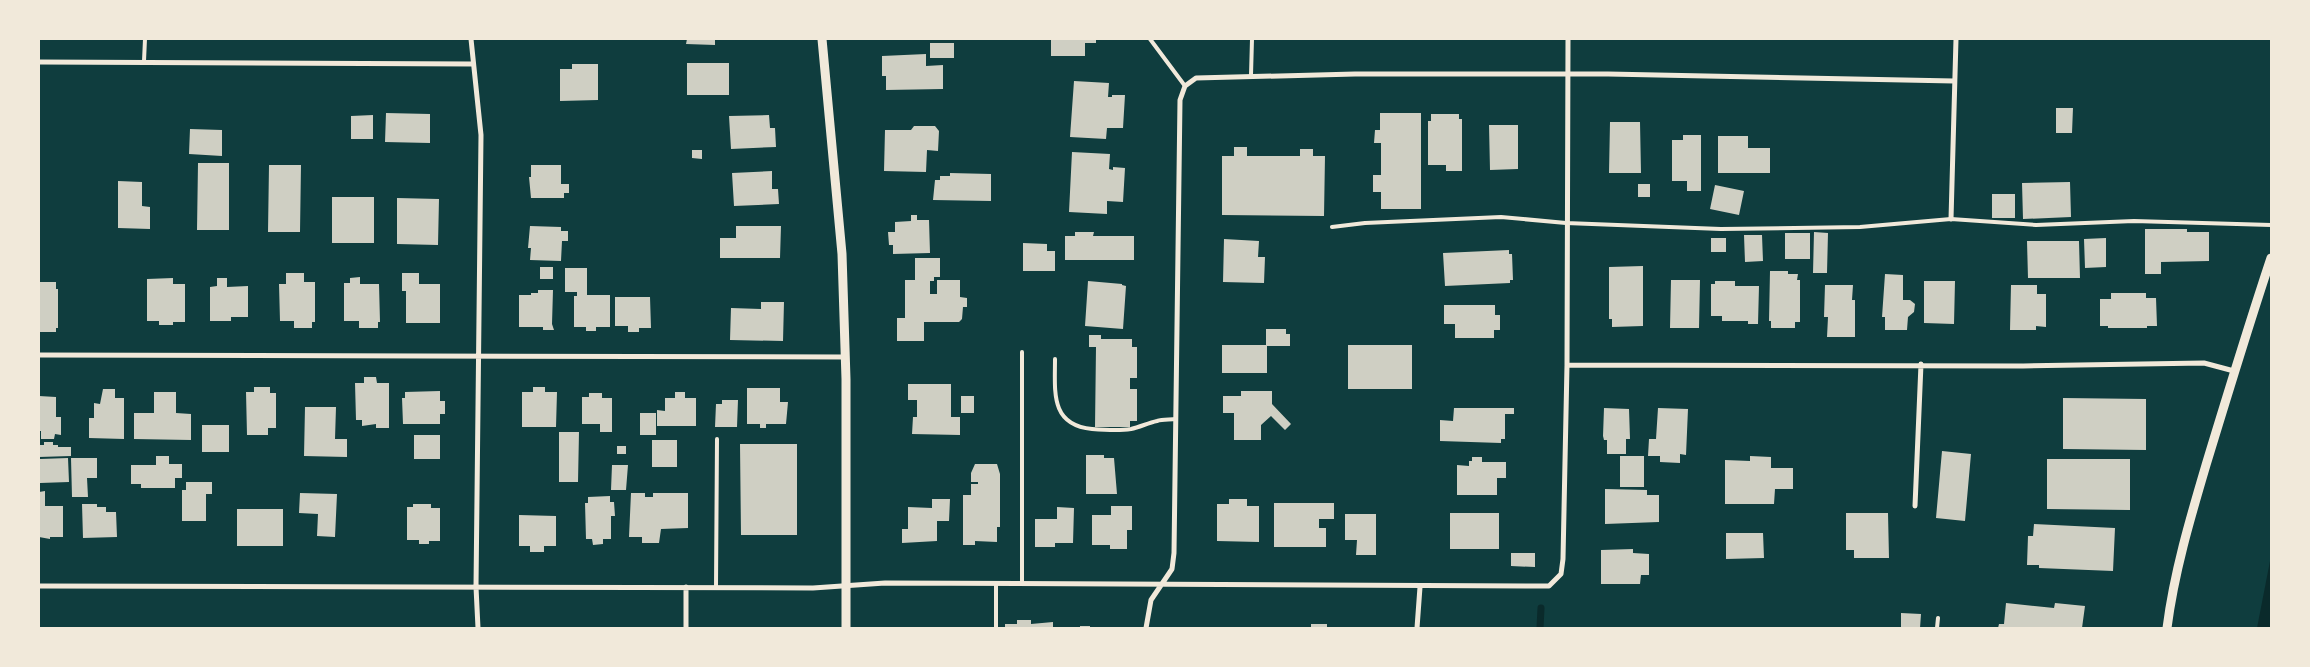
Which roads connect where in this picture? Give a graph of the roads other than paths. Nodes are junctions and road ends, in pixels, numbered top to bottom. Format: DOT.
graph roads {
  1 [pos="145,39"];
  2 [pos="472,39"];
  3 [pos="822,39"];
  4 [pos="1150,39"];
  5 [pos="1252,39"];
  6 [pos="1568,39"];
  7 [pos="1956,39"];
  8 [pos="144,61"];
  9 [pos="39,62"];
  10 [pos="473,64"];
  11 [pos="1568,74"];
  12 [pos="1251,75"];
  13 [pos="1954,81"];
  14 [pos="1184,86"];
  15 [pos="1951,219"];
  16 [pos="1566,223"];
  17 [pos="2271,225"];
  18 [pos="1332,227"];
  19 [pos="2271,258"];
  20 [pos="1022,352"];
  21 [pos="39,355"];
  22 [pos="480,357"];
  23 [pos="846,357"];
  24 [pos="1055,359"];
  25 [pos="1921,364"];
  26 [pos="1567,365"];
  27 [pos="2234,370"];
  28 [pos="1176,419"];
  29 [pos="717,439"];
  30 [pos="1915,506"];
  31 [pos="996,584"];
  32 [pos="1022,584"];
  33 [pos="1163,584"];
  34 [pos="39,586"];
  35 [pos="847,586"];
  36 [pos="1420,587"];
  37 [pos="476,588"];
  38 [pos="686,588"];
  39 [pos="716,588"];
  40 [pos="1938,618"];
  41 [pos="478,628"];
  42 [pos="686,628"];
  43 [pos="846,628"];
  44 [pos="996,628"];
  45 [pos="1146,628"];
  46 [pos="1417,628"];
  47 [pos="1937,628"];
  48 [pos="2167,628"];
  1 -- 8 [label="lane"];
  2 -- 10 [label="street"];
  3 -- 23 [label="street"];
  4 -- 14 [label="lane"];
  5 -- 12 [label="lane"];
  6 -- 11 [label="street"];
  7 -- 13 [label="street"];
  8 -- 9 [label="street"];
  8 -- 10 [label="street"];
  10 -- 22 [label="street"];
  11 -- 12 [label="street"];
  11 -- 13 [label="street"];
  11 -- 16 [label="street"];
  12 -- 14 [label="street"];
  13 -- 15 [label="street"];
  14 -- 28 [label="street"];
  15 -- 16 [label="lane"];
  15 -- 17 [label="lane"];
  16 -- 18 [label="lane"];
  16 -- 26 [label="street"];
  19 -- 27 [label="street"];
  20 -- 32 [label="lane"];
  21 -- 22 [label="street"];
  22 -- 23 [label="street"];
  22 -- 37 [label="street"];
  23 -- 35 [label="street"];
  24 -- 28 [label="lane"];
  25 -- 26 [label="street"];
  25 -- 27 [label="street"];
  25 -- 30 [label="street"];
  26 -- 36 [label="street"];
  27 -- 48 [label="street"];
  28 -- 33 [label="street"];
  29 -- 39 [label="lane"];
  31 -- 32 [label="street"];
  31 -- 35 [label="street"];
  31 -- 44 [label="lane"];
  32 -- 33 [label="street"];
  33 -- 36 [label="street"];
  33 -- 45 [label="street"];
  34 -- 37 [label="street"];
  35 -- 39 [label="street"];
  35 -- 43 [label="street"];
  36 -- 46 [label="street"];
  37 -- 38 [label="street"];
  37 -- 41 [label="street"];
  38 -- 39 [label="street"];
  38 -- 42 [label="street"];
  40 -- 47 [label="lane"];
}
